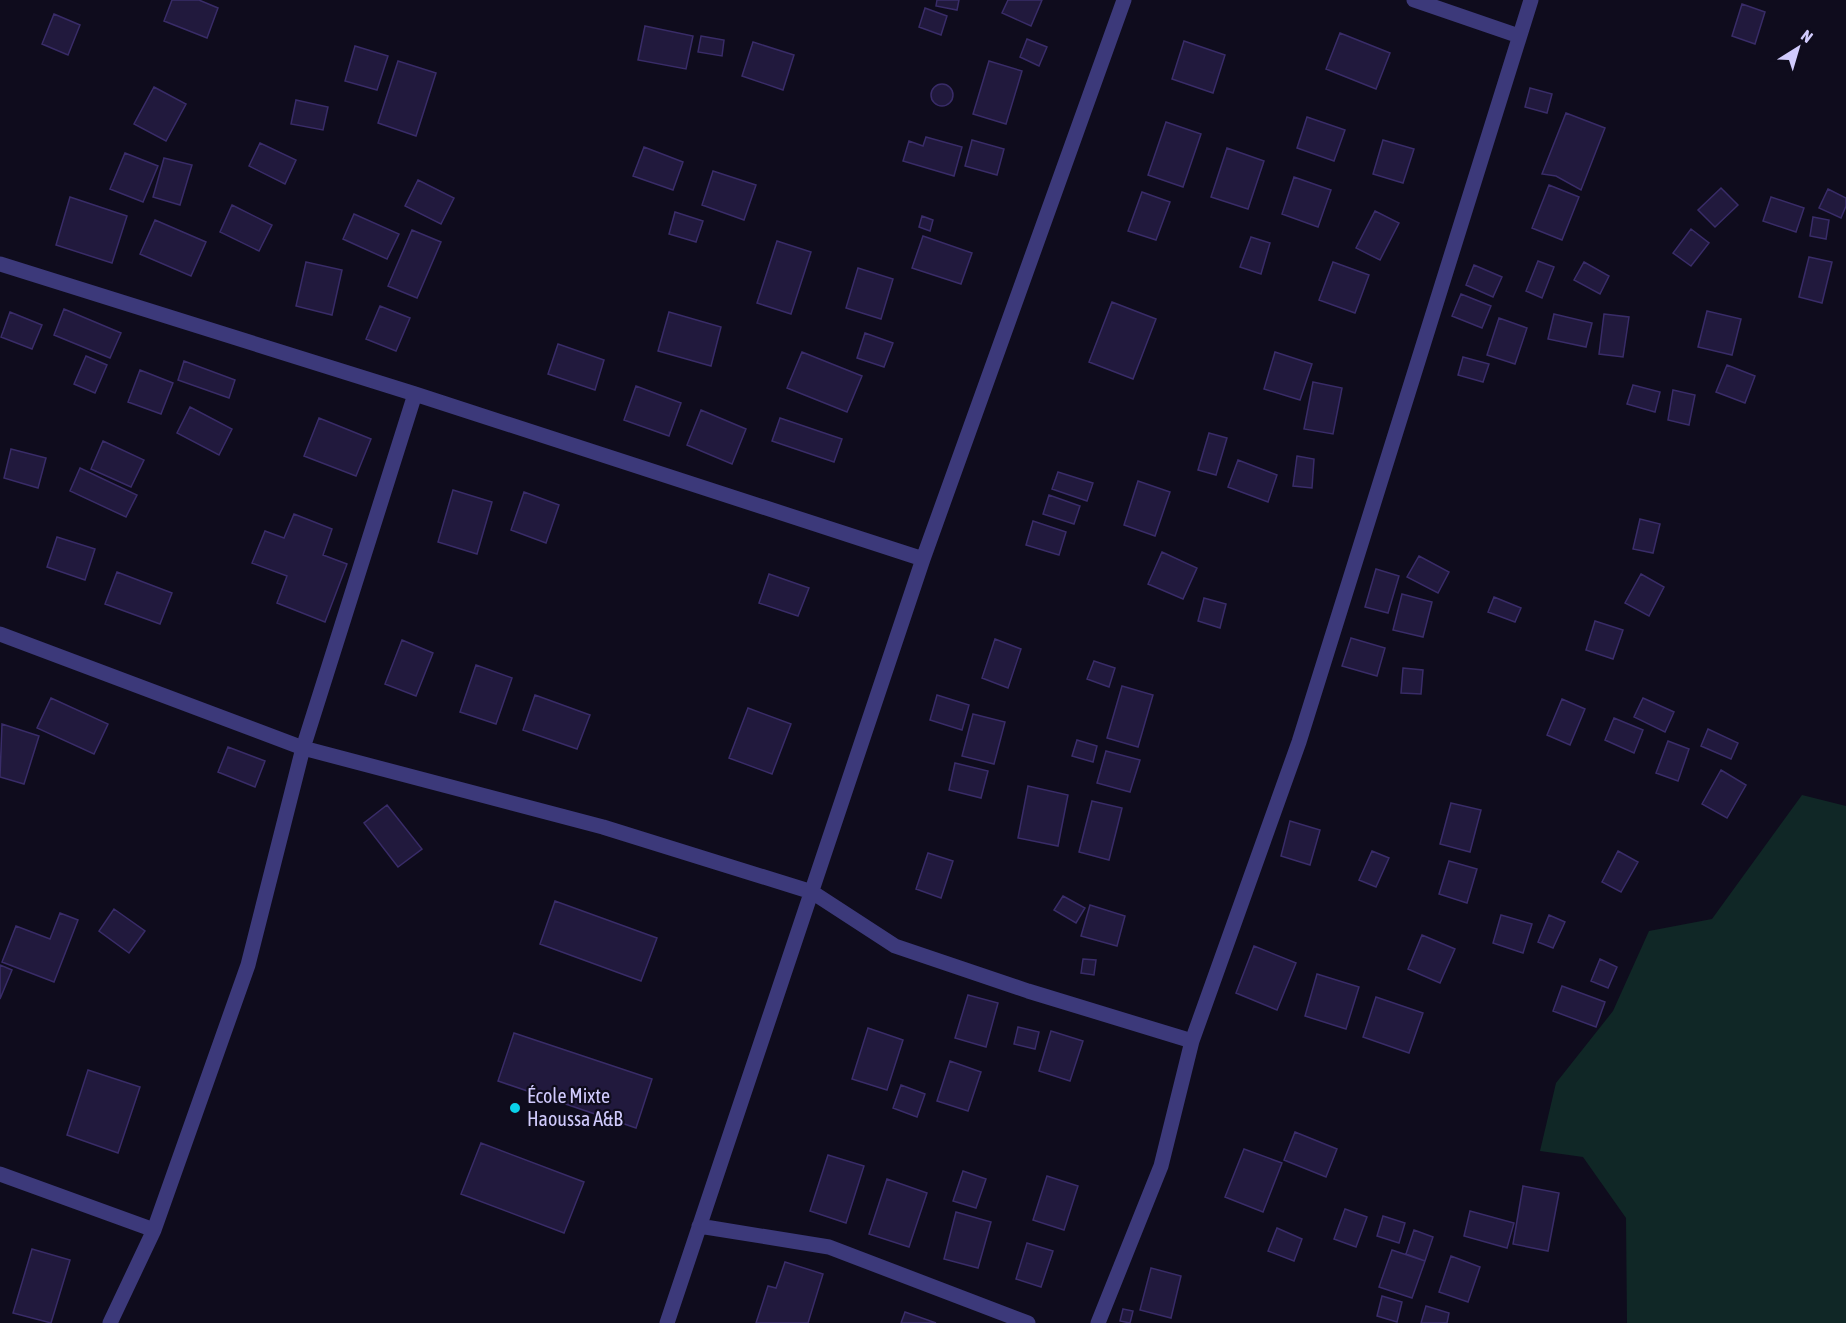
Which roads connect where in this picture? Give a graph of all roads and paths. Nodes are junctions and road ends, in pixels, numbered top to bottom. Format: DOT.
graph roads {
  1 [pos="1124,0"];
  2 [pos="1414,0"];
  3 [pos="1531,0"];
  4 [pos="1520,36"];
  5 [pos="0,264"];
  6 [pos="415,394"];
  7 [pos="923,559"];
  8 [pos="0,634"];
  9 [pos="303,748"];
  10 [pos="812,892"];
  11 [pos="1192,1041"];
  12 [pos="0,1174"];
  13 [pos="699,1226"];
  14 [pos="154,1230"];
  15 [pos="110,1323"];
  16 [pos="667,1323"];
  17 [pos="1028,1323"];
  18 [pos="1098,1323"];
  1 -- 7 [label="street"];
  2 -- 4 [label="street"];
  3 -- 4 [label="street"];
  4 -- 11 [label="street"];
  5 -- 6 [label="street"];
  6 -- 7 [label="street"];
  6 -- 9 [label="street"];
  7 -- 10 [label="street"];
  8 -- 9 [label="street"];
  9 -- 10 [label="street"];
  9 -- 14 [label="street"];
  10 -- 11 [label="street"];
  10 -- 13 [label="street"];
  11 -- 18 [label="street"];
  12 -- 14 [label="street"];
  13 -- 16 [label="street"];
  13 -- 17 [label="street"];
  14 -- 15 [label="street"];
}
